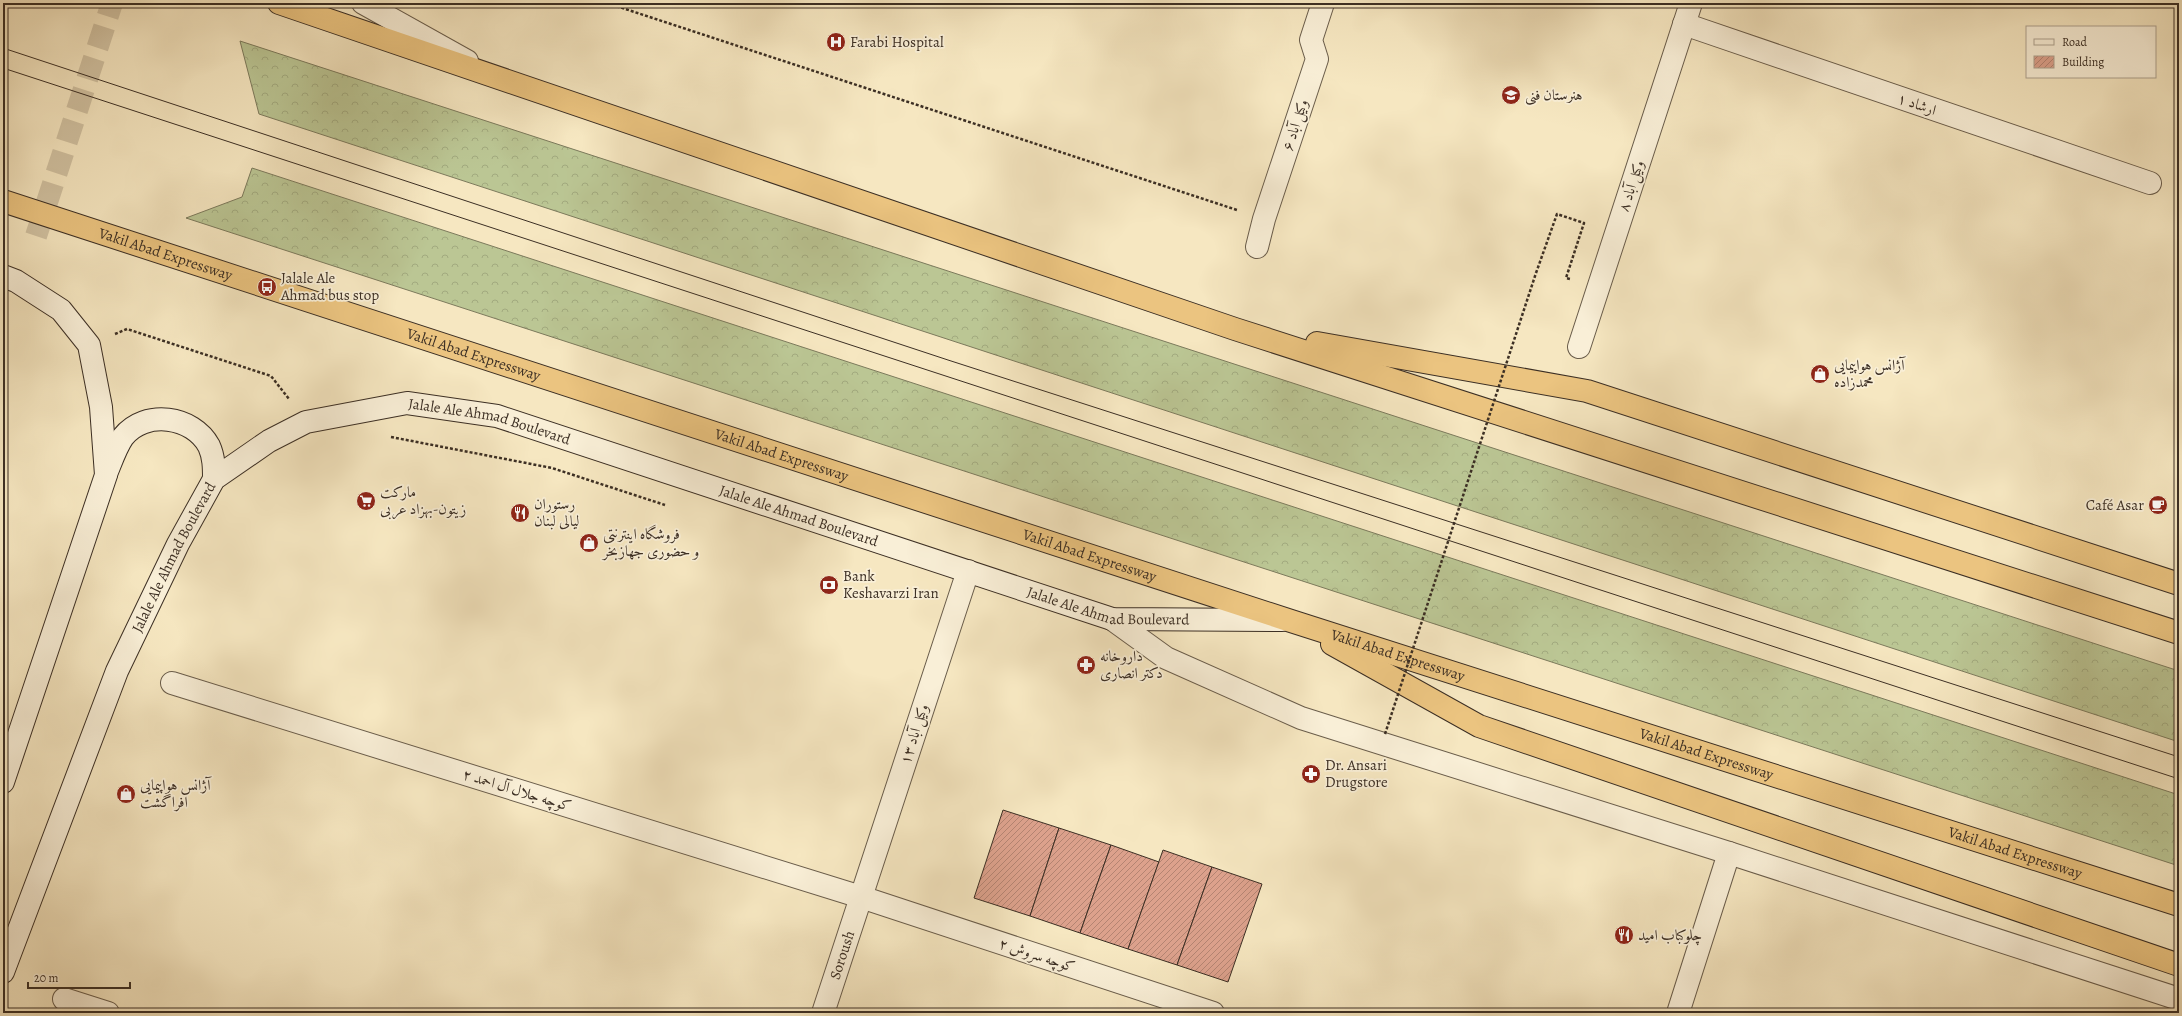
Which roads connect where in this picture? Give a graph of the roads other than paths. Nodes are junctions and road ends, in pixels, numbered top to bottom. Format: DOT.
graph roads {
  1 [pos="279,3"];
  2 [pos="363,3"];
  3 [pos="1322,3"];
  4 [pos="1691,3"];
  5 [pos="1684,24"];
  6 [pos="485,72"];
  7 [pos="2150,183"];
  8 [pos="3,201"];
  9 [pos="1258,247"];
  10 [pos="3,276"];
  11 [pos="1235,329"];
  12 [pos="1579,348"];
  13 [pos="106,475"];
  14 [pos="214,479"];
  15 [pos="968,571"];
  16 [pos="2179,584"];
  17 [pos="1112,619"];
  18 [pos="1291,621"];
  19 [pos="2179,633"];
  20 [pos="172,683"];
  21 [pos="3,782"];
  22 [pos="1729,853"];
  23 [pos="861,897"];
  24 [pos="2179,905"];
  25 [pos="2179,965"];
  26 [pos="3,972"];
  27 [pos="64,999"];
  28 [pos="2179,999"];
  29 [pos="108,1013"];
  30 [pos="823,1013"];
  31 [pos="1213,1013"];
  32 [pos="1678,1013"];
  1 -- 6 [label="highway"];
  2 -- 6 [label="street"];
  3 -- 9 [label="street, ۶ وکیل آباد"];
  4 -- 5 [label="street, ۸ وکیل آباد"];
  5 -- 7 [label="street, ارشاد ۱"];
  5 -- 12 [label="street, ۸ وکیل آباد"];
  6 -- 11 [label="highway"];
  8 -- 18 [label="highway, Vakil Abad Expressway"];
  10 -- 13 [label="street"];
  11 -- 16 [label="highway"];
  11 -- 19 [label="highway"];
  13 -- 14 [label="street"];
  13 -- 21 [label="street"];
  14 -- 15 [label="street, Jalale Ale Ahmad Boulevard"];
  14 -- 26 [label="street, Jalale Ale Ahmad Boulevard"];
  15 -- 17 [label="street, Jalale Ale Ahmad Boulevard"];
  15 -- 23 [label="street, ۱۳ وکیل آباد"];
  17 -- 18 [label="street, Jalale Ale Ahmad Boulevard"];
  17 -- 22 [label="street"];
  18 -- 24 [label="highway, Vakil Abad Expressway"];
  18 -- 25 [label="highway"];
  20 -- 23 [label="street, کوچه جلال آل احمد ۲"];
  22 -- 28 [label="street"];
  22 -- 32 [label="street"];
  23 -- 30 [label="street, Soroush"];
  23 -- 31 [label="street, کوچه سروش ۲"];
  27 -- 29 [label="street"];
}
